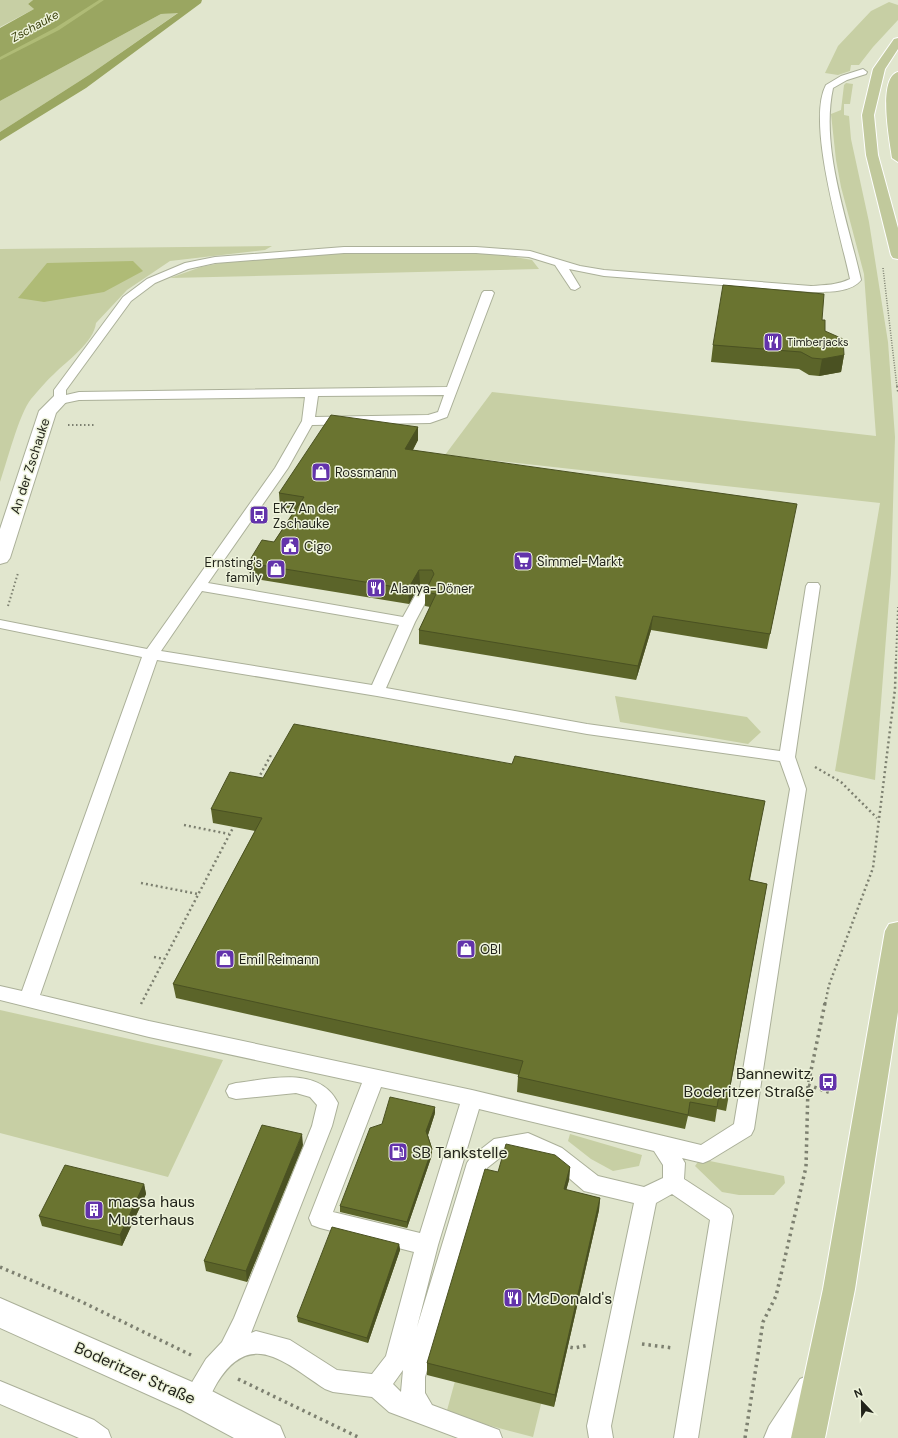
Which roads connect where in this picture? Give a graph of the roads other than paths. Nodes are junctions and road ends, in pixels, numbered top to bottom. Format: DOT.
graph roads {
  1 [pos="898,41"];
  2 [pos="863,72"];
  3 [pos="898,76"];
  4 [pos="898,158"];
  5 [pos="898,255"];
  6 [pos="559,263"];
  7 [pos="575,287"];
  8 [pos="488,293"];
  9 [pos="451,390"];
  10 [pos="312,392"];
  11 [pos="60,400"];
  12 [pos="308,421"];
  13 [pos="0,558"];
  14 [pos="198,586"];
  15 [pos="813,586"];
  16 [pos="426,588"];
  17 [pos="408,622"];
  18 [pos="0,624"];
  19 [pos="151,654"];
  20 [pos="377,691"];
  21 [pos="787,757"];
  22 [pos="898,932"];
  23 [pos="0,992"];
  24 [pos="29,999"];
  25 [pos="374,1078"];
  26 [pos="236,1090"];
  27 [pos="472,1098"];
  28 [pos="660,1143"];
  29 [pos="673,1183"];
  30 [pos="646,1197"];
  31 [pos="427,1245"];
  32 [pos="0,1313"];
  33 [pos="230,1350"];
  34 [pos="820,1377"];
  35 [pos="376,1386"];
  36 [pos="0,1392"];
  37 [pos="194,1399"];
  38 [pos="423,1413"];
  39 [pos="99,1438"];
  40 [pos="268,1438"];
  41 [pos="490,1438"];
  42 [pos="601,1438"];
  43 [pos="686,1438"];
  44 [pos="781,1438"];
  45 [pos="808,1438"];
  1 -- 5 [label="main road"];
  2 -- 6 [label="lane"];
  3 -- 4 [label="main road"];
  6 -- 7 [label="lane"];
  6 -- 11 [label="lane"];
  8 -- 9 [label="lane"];
  9 -- 10 [label="lane"];
  9 -- 12 [label="lane"];
  10 -- 11 [label="lane"];
  10 -- 12 [label="lane"];
  11 -- 13 [label="street, An der Zschauke"];
  12 -- 14 [label="lane"];
  14 -- 17 [label="lane"];
  14 -- 19 [label="lane"];
  15 -- 21 [label="lane"];
  16 -- 17 [label="lane"];
  17 -- 20 [label="lane"];
  18 -- 19 [label="lane"];
  19 -- 20 [label="lane"];
  19 -- 24 [label="lane"];
  20 -- 21 [label="lane"];
  21 -- 28 [label="lane"];
  22 -- 34 [label="main road"];
  23 -- 24 [label="lane"];
  24 -- 25 [label="lane"];
  25 -- 27 [label="lane"];
  25 -- 31 [label="lane"];
  26 -- 33 [label="lane"];
  27 -- 28 [label="lane"];
  27 -- 31 [label="lane"];
  28 -- 29 [label="lane"];
  29 -- 30 [label="lane"];
  29 -- 43 [label="lane"];
  30 -- 38 [label="lane"];
  30 -- 42 [label="lane"];
  31 -- 35 [label="lane"];
  32 -- 37 [label="street, Boderitzer Straße"];
  33 -- 35 [label="lane"];
  33 -- 37 [label="lane"];
  34 -- 44 [label="street"];
  34 -- 45 [label="main road"];
  35 -- 38 [label="lane"];
  36 -- 39 [label="lane"];
  37 -- 40 [label="street, Boderitzer Straße"];
  38 -- 41 [label="lane"];
}
